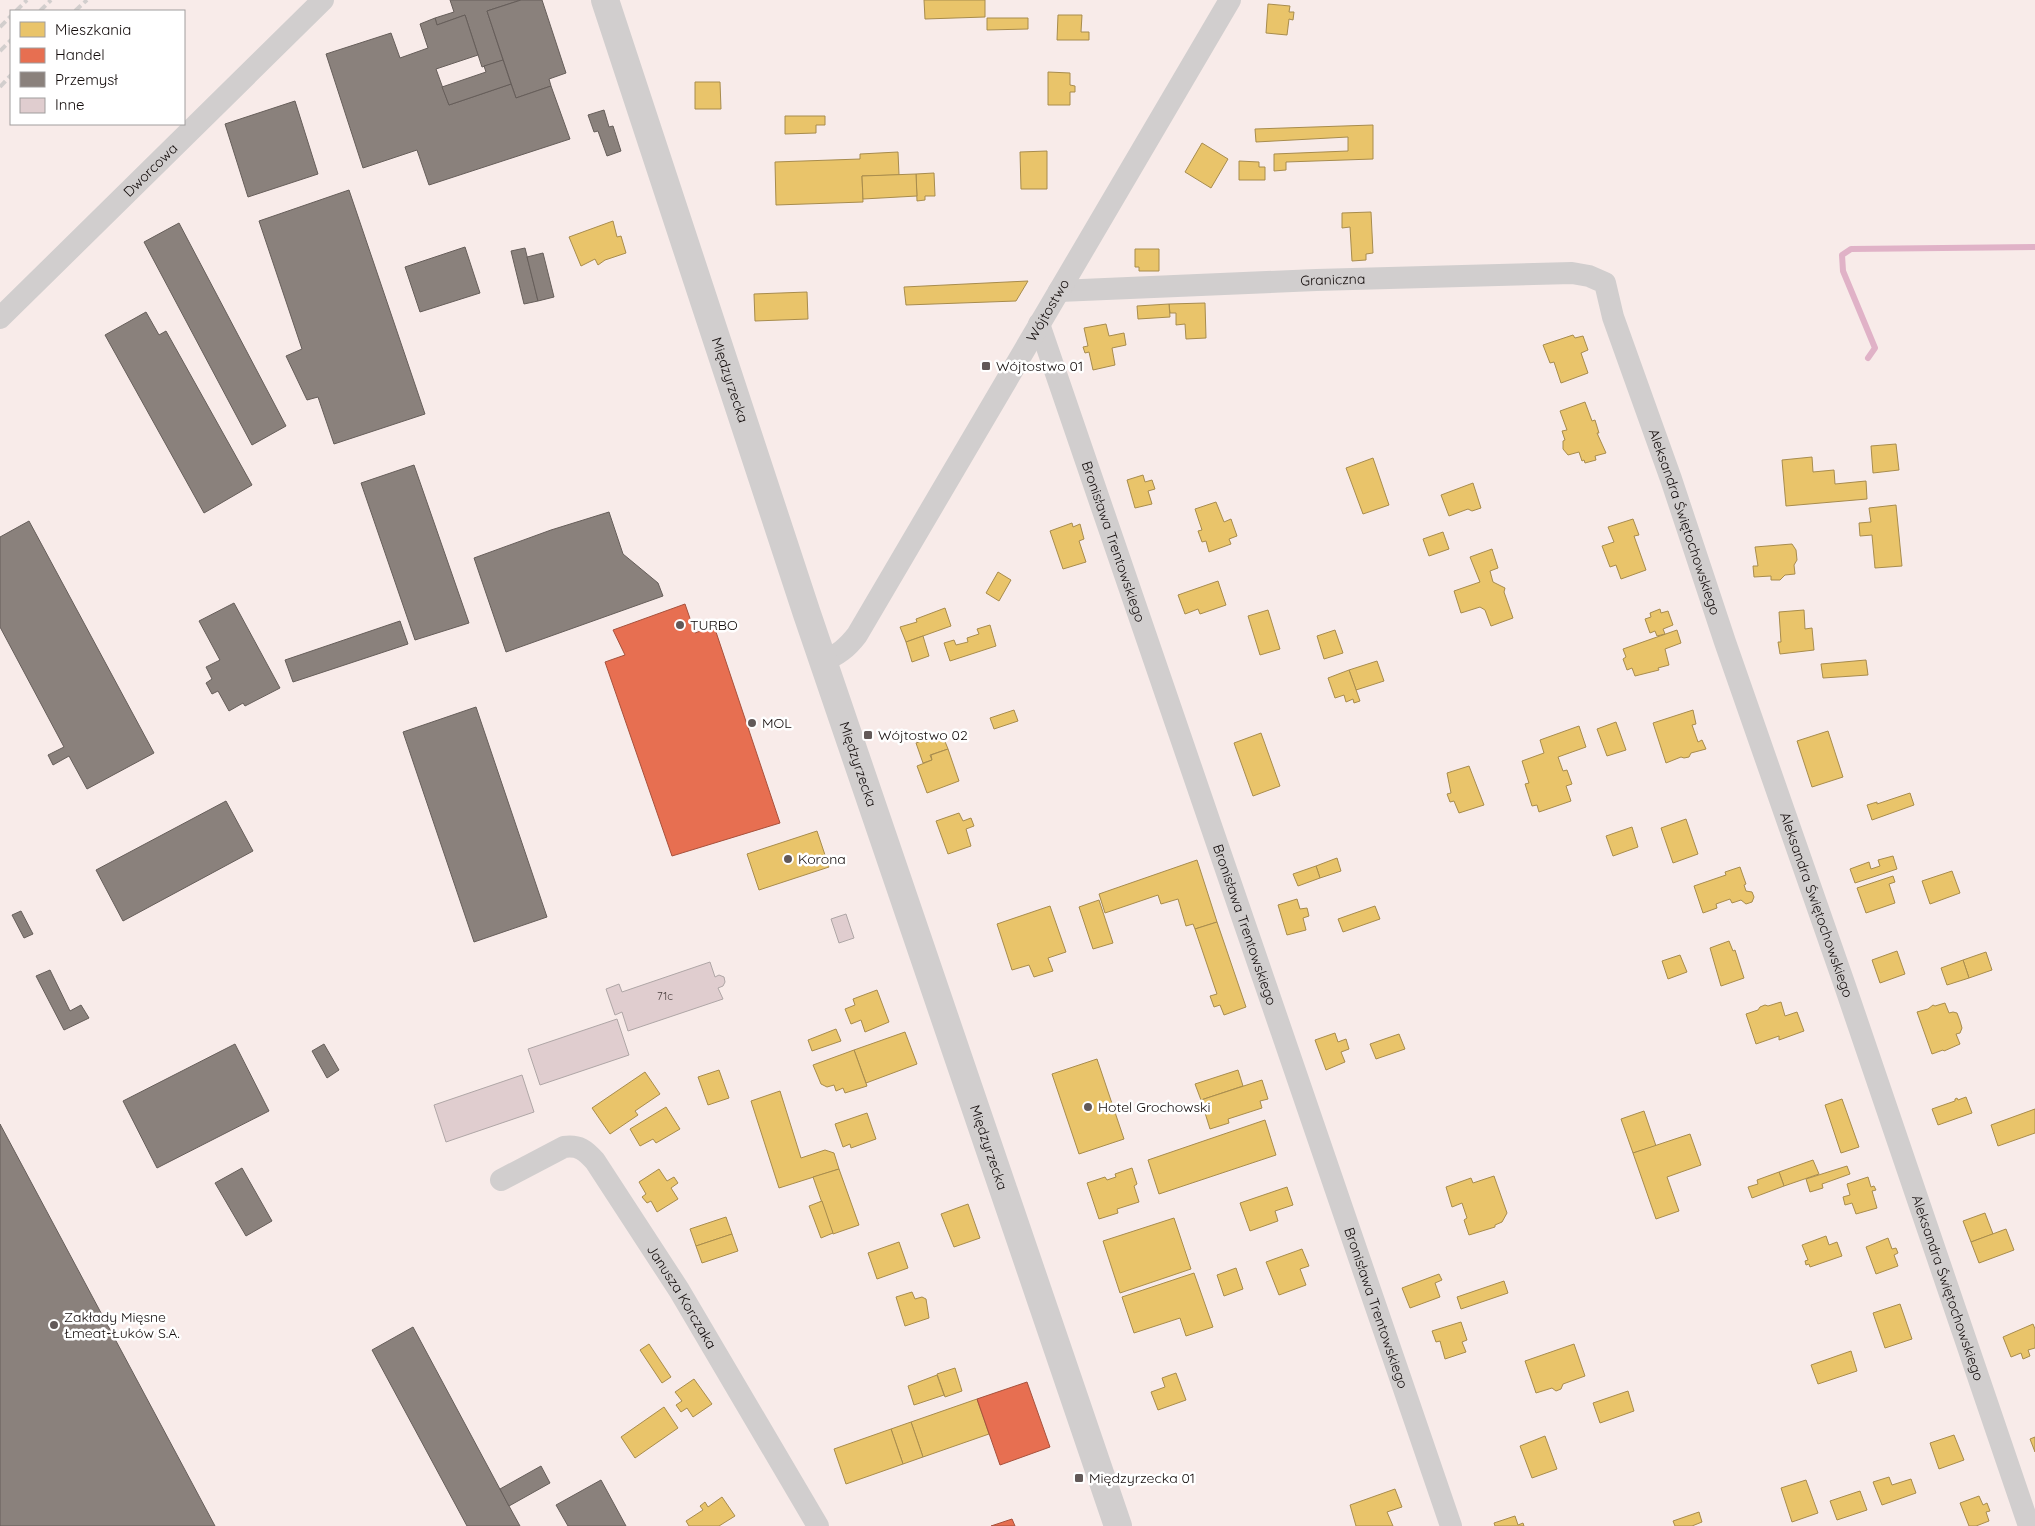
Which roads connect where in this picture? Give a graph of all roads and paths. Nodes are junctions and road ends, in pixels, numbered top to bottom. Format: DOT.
graph roads {
  1 [pos="323,0"];
  2 [pos="605,0"];
  3 [pos="1230,0"];
  4 [pos="1604,284"];
  5 [pos="1059,291"];
  6 [pos="0,318"];
  7 [pos="1039,324"];
  8 [pos="823,660"];
  9 [pos="501,1180"];
  10 [pos="818,1526"];
  11 [pos="1118,1526"];
  12 [pos="1451,1526"];
  13 [pos="2029,1526"];
  1 -- 6 [label="street, Dworcowa"];
  2 -- 8 [label="main road, Międzyrzecka"];
  3 -- 5 [label="street, Wójtostwo"];
  4 -- 5 [label="street, Graniczna"];
  4 -- 13 [label="street, Aleksandra Świętochowskiego"];
  5 -- 7 [label="street, Wójtostwo"];
  7 -- 8 [label="street, Wójtostwo"];
  7 -- 12 [label="street, Bronisława Trentowskiego"];
  8 -- 11 [label="main road, Międzyrzecka"];
  9 -- 10 [label="street, Janusza Korczaka"];
}
